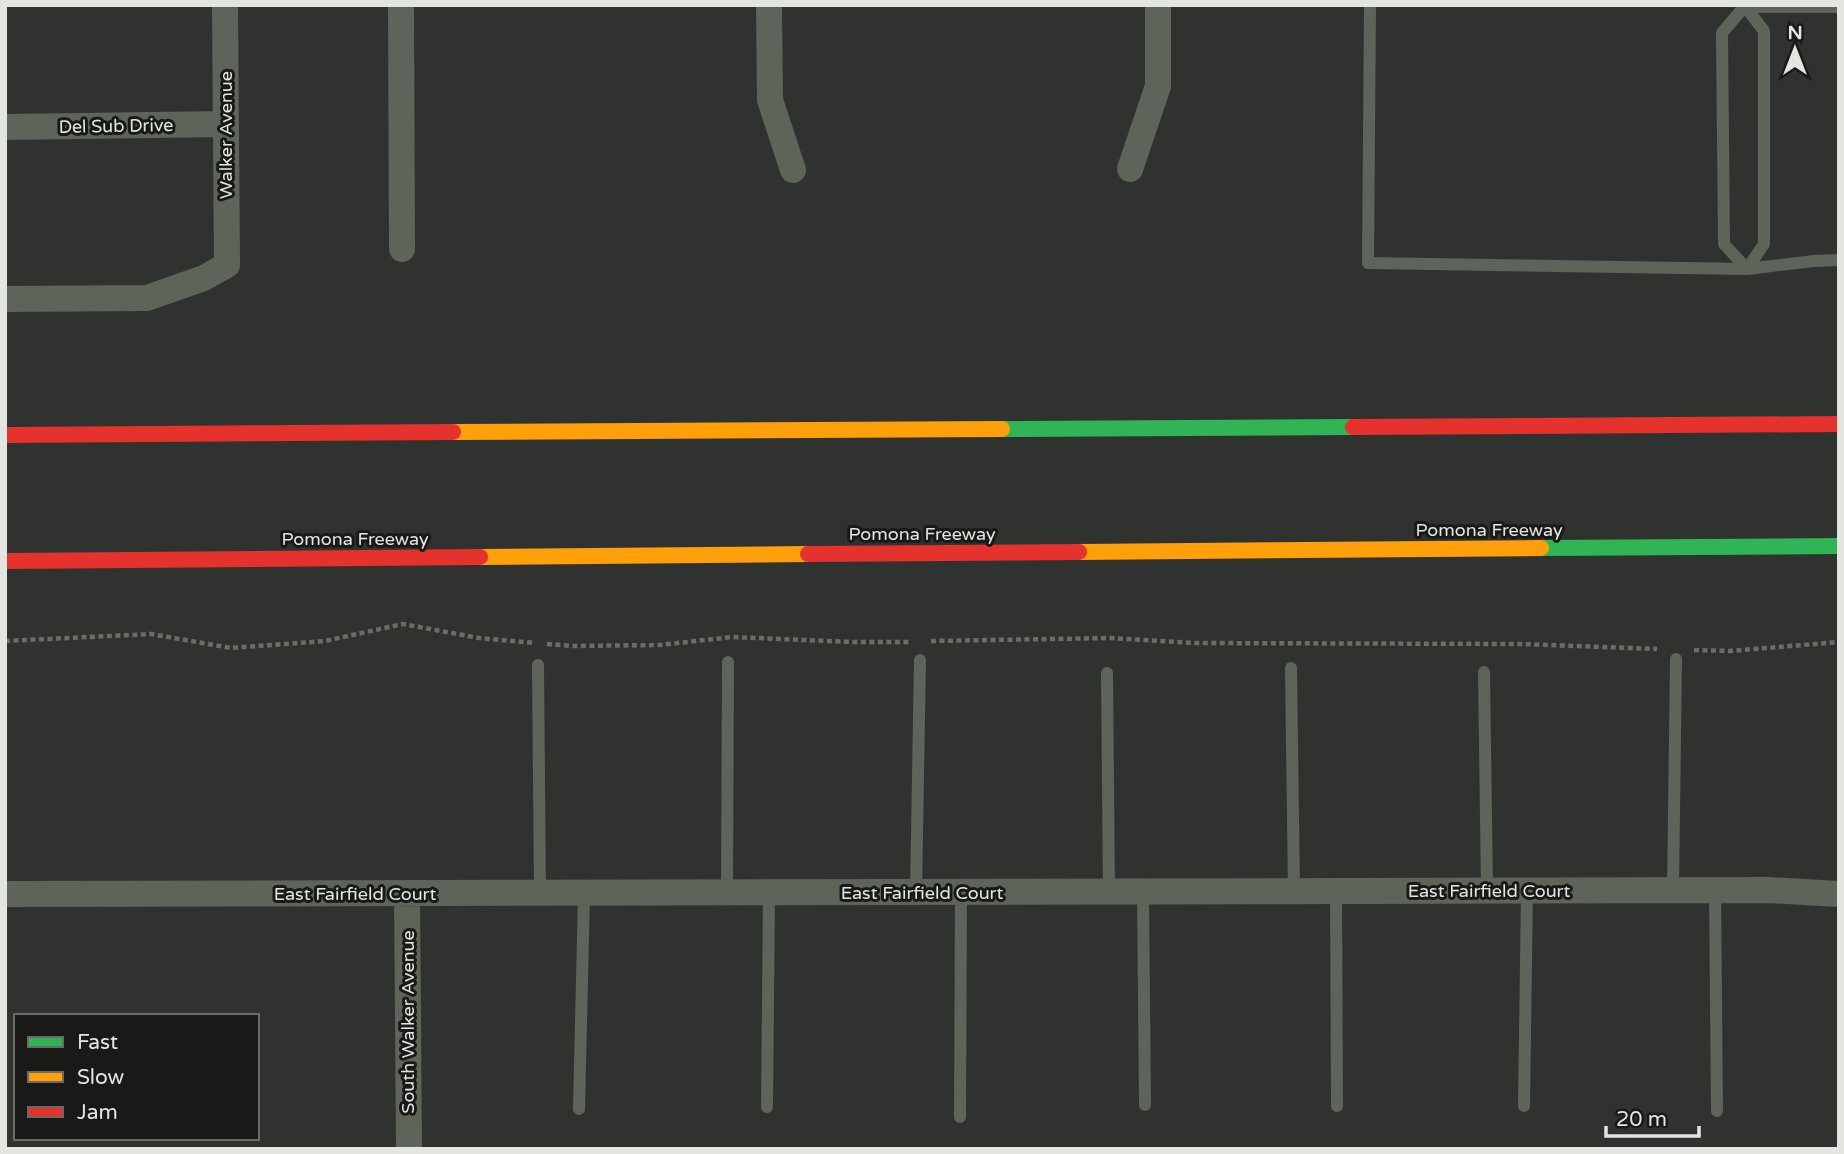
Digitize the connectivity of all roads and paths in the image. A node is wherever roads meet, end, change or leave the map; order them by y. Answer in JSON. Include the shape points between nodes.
{"nodes":[{"id":1,"x":225,"y":5,"type":"edge"},
{"id":2,"x":401,"y":5,"type":"edge"},
{"id":3,"x":769,"y":5,"type":"edge"},
{"id":4,"x":1158,"y":5,"type":"edge"},
{"id":5,"x":1370,"y":5,"type":"edge"},
{"id":6,"x":1744,"y":6,"type":"edge"},
{"id":7,"x":1839,"y":7,"type":"edge"},
{"id":8,"x":226,"y":124,"type":"junction"},
{"id":9,"x":5,"y":127,"type":"edge"},
{"id":10,"x":1130,"y":169,"type":"dead end"},
{"id":11,"x":793,"y":170,"type":"dead end"},
{"id":12,"x":402,"y":249,"type":"dead end"},
{"id":13,"x":1839,"y":260,"type":"edge"},
{"id":14,"x":1747,"y":269,"type":"junction"},
{"id":15,"x":5,"y":299,"type":"edge"},
{"id":16,"x":1756,"y":408,"type":"dead end"},
{"id":17,"x":1839,"y":424,"type":"edge"},
{"id":18,"x":1453,"y":426,"type":"junction"},
{"id":19,"x":5,"y":435,"type":"edge"},
{"id":20,"x":1839,"y":546,"type":"edge"},
{"id":21,"x":5,"y":561,"type":"edge"},
{"id":22,"x":5,"y":640,"type":"edge"},
{"id":23,"x":1839,"y":642,"type":"edge"},
{"id":24,"x":1660,"y":649,"type":"dead end"},
{"id":25,"x":1688,"y":650,"type":"dead end"},
{"id":26,"x":1676,"y":659,"type":"dead end"},
{"id":27,"x":920,"y":660,"type":"dead end"},
{"id":28,"x":728,"y":662,"type":"dead end"},
{"id":29,"x":538,"y":665,"type":"dead end"},
{"id":30,"x":1291,"y":668,"type":"dead end"},
{"id":31,"x":1484,"y":672,"type":"dead end"},
{"id":32,"x":1107,"y":673,"type":"dead end"},
{"id":33,"x":1672,"y":890,"type":"junction"},
{"id":34,"x":1715,"y":890,"type":"junction"},
{"id":35,"x":1336,"y":891,"type":"junction"},
{"id":36,"x":1487,"y":891,"type":"junction"},
{"id":37,"x":1527,"y":891,"type":"junction"},
{"id":38,"x":961,"y":892,"type":"junction"},
{"id":39,"x":1109,"y":892,"type":"junction"},
{"id":40,"x":1143,"y":892,"type":"junction"},
{"id":41,"x":1294,"y":892,"type":"junction"},
{"id":42,"x":916,"y":893,"type":"junction"},
{"id":43,"x":5,"y":894,"type":"edge"},
{"id":44,"x":540,"y":894,"type":"junction"},
{"id":45,"x":584,"y":894,"type":"junction"},
{"id":46,"x":727,"y":894,"type":"junction"},
{"id":47,"x":769,"y":894,"type":"junction"},
{"id":48,"x":1839,"y":894,"type":"edge"},
{"id":49,"x":407,"y":895,"type":"junction"},
{"id":50,"x":1145,"y":1105,"type":"dead end"},
{"id":51,"x":1337,"y":1106,"type":"dead end"},
{"id":52,"x":1524,"y":1106,"type":"dead end"},
{"id":53,"x":767,"y":1107,"type":"dead end"},
{"id":54,"x":579,"y":1109,"type":"dead end"},
{"id":55,"x":1717,"y":1111,"type":"dead end"},
{"id":56,"x":960,"y":1117,"type":"dead end"},
{"id":57,"x":409,"y":1149,"type":"edge"}],
"edges":[{"from":1,"to":8,"type":"street","name":"Walker Avenue"},
{"from":2,"to":12,"type":"street"},
{"from":3,"to":11,"type":"street","via":[[770,100]]},
{"from":4,"to":10,"type":"street","via":[[1158,86]]},
{"from":5,"to":14,"type":"lane","via":[[1368,263]]},
{"from":6,"to":7,"type":"lane"},
{"from":6,"to":14,"type":"lane","via":[[1764,31],[1764,244]]},
{"from":6,"to":14,"type":"lane","via":[[1722,33],[1724,244]]},
{"from":8,"to":9,"type":"street","name":"Del Sub Drive"},
{"from":8,"to":15,"type":"street","name":"Walker Avenue","via":[[226,265],[204,278],[147,298]]},
{"from":13,"to":14,"type":"lane"},
{"from":16,"to":18,"type":"highway"},
{"from":17,"to":18,"type":"highway"},
{"from":18,"to":19,"type":"highway"},
{"from":20,"to":21,"type":"highway","name":"Pomona Freeway"},
{"from":22,"to":24,"type":"path","via":[[151,635],[231,648],[325,641],[403,624],[479,638],[572,646],[660,645],[732,636],[852,642],[1110,638]]},
{"from":23,"to":25,"type":"path"},
{"from":26,"to":33,"type":"lane"},
{"from":27,"to":42,"type":"lane"},
{"from":28,"to":46,"type":"lane"},
{"from":29,"to":44,"type":"lane"},
{"from":30,"to":41,"type":"lane"},
{"from":31,"to":36,"type":"lane"},
{"from":32,"to":39,"type":"lane"},
{"from":33,"to":34,"type":"street","name":"East Fairfield Court"},
{"from":33,"to":37,"type":"street","name":"East Fairfield Court"},
{"from":34,"to":48,"type":"street","name":"East Fairfield Court"},
{"from":34,"to":55,"type":"lane"},
{"from":35,"to":36,"type":"street","name":"East Fairfield Court"},
{"from":35,"to":41,"type":"street","name":"East Fairfield Court"},
{"from":35,"to":51,"type":"lane"},
{"from":36,"to":37,"type":"street","name":"East Fairfield Court"},
{"from":37,"to":52,"type":"lane"},
{"from":38,"to":39,"type":"street","name":"East Fairfield Court"},
{"from":38,"to":42,"type":"street","name":"East Fairfield Court"},
{"from":38,"to":56,"type":"lane"},
{"from":39,"to":40,"type":"street","name":"East Fairfield Court"},
{"from":40,"to":41,"type":"street","name":"East Fairfield Court"},
{"from":40,"to":50,"type":"lane"},
{"from":42,"to":47,"type":"street","name":"East Fairfield Court"},
{"from":43,"to":49,"type":"street","name":"East Fairfield Court"},
{"from":44,"to":45,"type":"street","name":"East Fairfield Court"},
{"from":44,"to":49,"type":"street","name":"East Fairfield Court"},
{"from":45,"to":46,"type":"street","name":"East Fairfield Court"},
{"from":45,"to":54,"type":"lane"},
{"from":46,"to":47,"type":"street","name":"East Fairfield Court"},
{"from":47,"to":53,"type":"lane"},
{"from":49,"to":57,"type":"street","name":"South Walker Avenue"}]}
